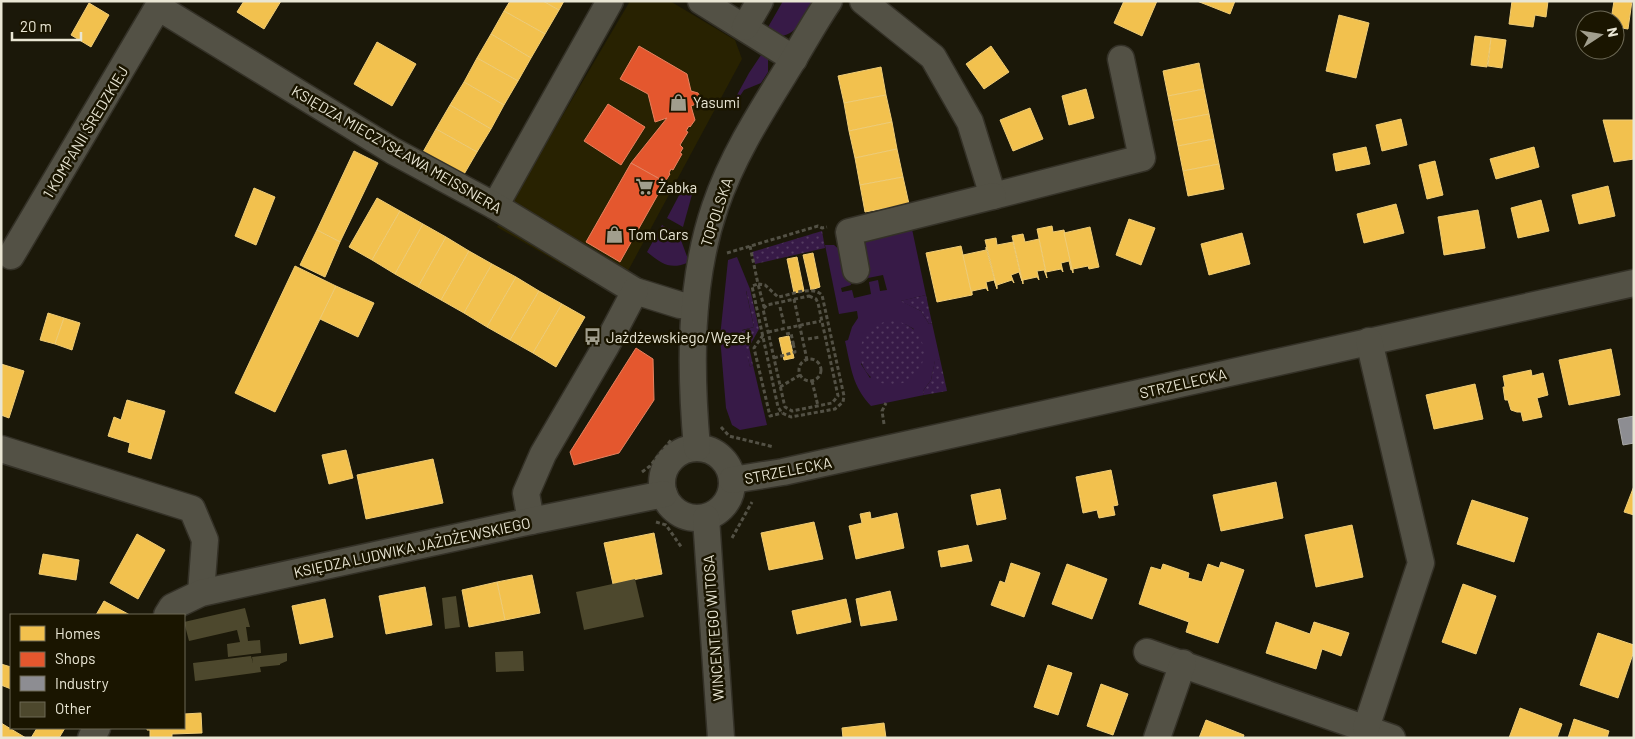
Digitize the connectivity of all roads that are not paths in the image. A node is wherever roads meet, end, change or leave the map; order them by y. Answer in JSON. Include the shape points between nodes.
{"nodes":[{"id":1,"x":610,"y":1,"type":"edge"},
{"id":2,"x":701,"y":1,"type":"edge"},
{"id":3,"x":760,"y":1,"type":"edge"},
{"id":4,"x":829,"y":1,"type":"edge"},
{"id":5,"x":863,"y":1,"type":"edge"},
{"id":6,"x":158,"y":7,"type":"joint"},
{"id":7,"x":745,"y":27,"type":"junction"},
{"id":8,"x":794,"y":59,"type":"junction"},
{"id":9,"x":1121,"y":59,"type":"dead end"},
{"id":10,"x":993,"y":196,"type":"junction"},
{"id":11,"x":495,"y":206,"type":"junction"},
{"id":12,"x":11,"y":256,"type":"dead end"},
{"id":13,"x":856,"y":270,"type":"dead end"},
{"id":14,"x":1634,"y":283,"type":"edge"},
{"id":15,"x":635,"y":292,"type":"junction"},
{"id":16,"x":695,"y":306,"type":"junction"},
{"id":17,"x":1369,"y":342,"type":"junction"},
{"id":18,"x":697,"y":448,"type":"junction"},
{"id":19,"x":1,"y":449,"type":"edge"},
{"id":20,"x":732,"y":480,"type":"junction"},
{"id":21,"x":664,"y":494,"type":"junction"},
{"id":22,"x":706,"y":518,"type":"junction"},
{"id":23,"x":531,"y":521,"type":"junction"},
{"id":24,"x":201,"y":593,"type":"junction"},
{"id":25,"x":168,"y":614,"type":"edge"},
{"id":26,"x":1147,"y":652,"type":"dead end"},
{"id":27,"x":1183,"y":664,"type":"junction"},
{"id":28,"x":1366,"y":728,"type":"junction"},
{"id":29,"x":721,"y":738,"type":"edge"},
{"id":30,"x":1157,"y":738,"type":"edge"},
{"id":31,"x":1392,"y":738,"type":"edge"}],
"edges":[{"from":1,"to":11,"type":"street"},
{"from":2,"to":7,"type":"street"},
{"from":3,"to":7,"type":"street"},
{"from":4,"to":8,"type":"street","name":"TOPOLSKA"},
{"from":5,"to":10,"type":"street","via":[[933,57],[970,122]]},
{"from":6,"to":11,"type":"street","name":"KSIĘDZA MIECZYSŁAWA MEISSNERA","via":[[393,150]]},
{"from":6,"to":12,"type":"street","name":"1 KOMPANII ŚREDZKIEJ"},
{"from":7,"to":8,"type":"street"},
{"from":8,"to":16,"type":"street","name":"TOPOLSKA","via":[[740,146],[715,207],[704,246]]},
{"from":9,"to":10,"type":"street","via":[[1142,158]]},
{"from":10,"to":13,"type":"street","via":[[849,232]]},
{"from":11,"to":15,"type":"street","name":"KSIĘDZA MIECZYSŁAWA MEISSNERA"},
{"from":14,"to":17,"type":"street","name":"STRZELECKA"},
{"from":15,"to":16,"type":"street","name":"KSIĘDZA MIECZYSŁAWA MEISSNERA"},
{"from":15,"to":23,"type":"street","via":[[543,454],[526,493]]},
{"from":16,"to":18,"type":"street","name":"TOPOLSKA","via":[[693,342]]},
{"from":17,"to":20,"type":"street","name":"STRZELECKA","via":[[783,472]]},
{"from":17,"to":28,"type":"street","via":[[1422,562]]},
{"from":18,"to":20,"type":"street","via":[[717,454],[725,461]]},
{"from":18,"to":21,"type":"street","via":[[676,454],[668,462],[662,483]]},
{"from":19,"to":24,"type":"street","via":[[192,509],[205,540]]},
{"from":20,"to":22,"type":"street","via":[[729,500]]},
{"from":21,"to":22,"type":"street","via":[[668,504],[680,514],[695,519]]},
{"from":21,"to":23,"type":"street","name":"KSIĘDZA LUDWIKA JAŻDŻEWSKIEGO"},
{"from":22,"to":29,"type":"street","name":"WINCENTEGO WITOSA"},
{"from":23,"to":24,"type":"street","name":"KSIĘDZA LUDWIKA JAŻDŻEWSKIEGO"},
{"from":24,"to":25,"type":"street","name":"KSIĘDZA LUDWIKA JAŻDŻEWSKIEGO","via":[[172,608]]},
{"from":26,"to":27,"type":"street"},
{"from":27,"to":28,"type":"street"},
{"from":27,"to":30,"type":"street"},
{"from":28,"to":31,"type":"street"}]}
